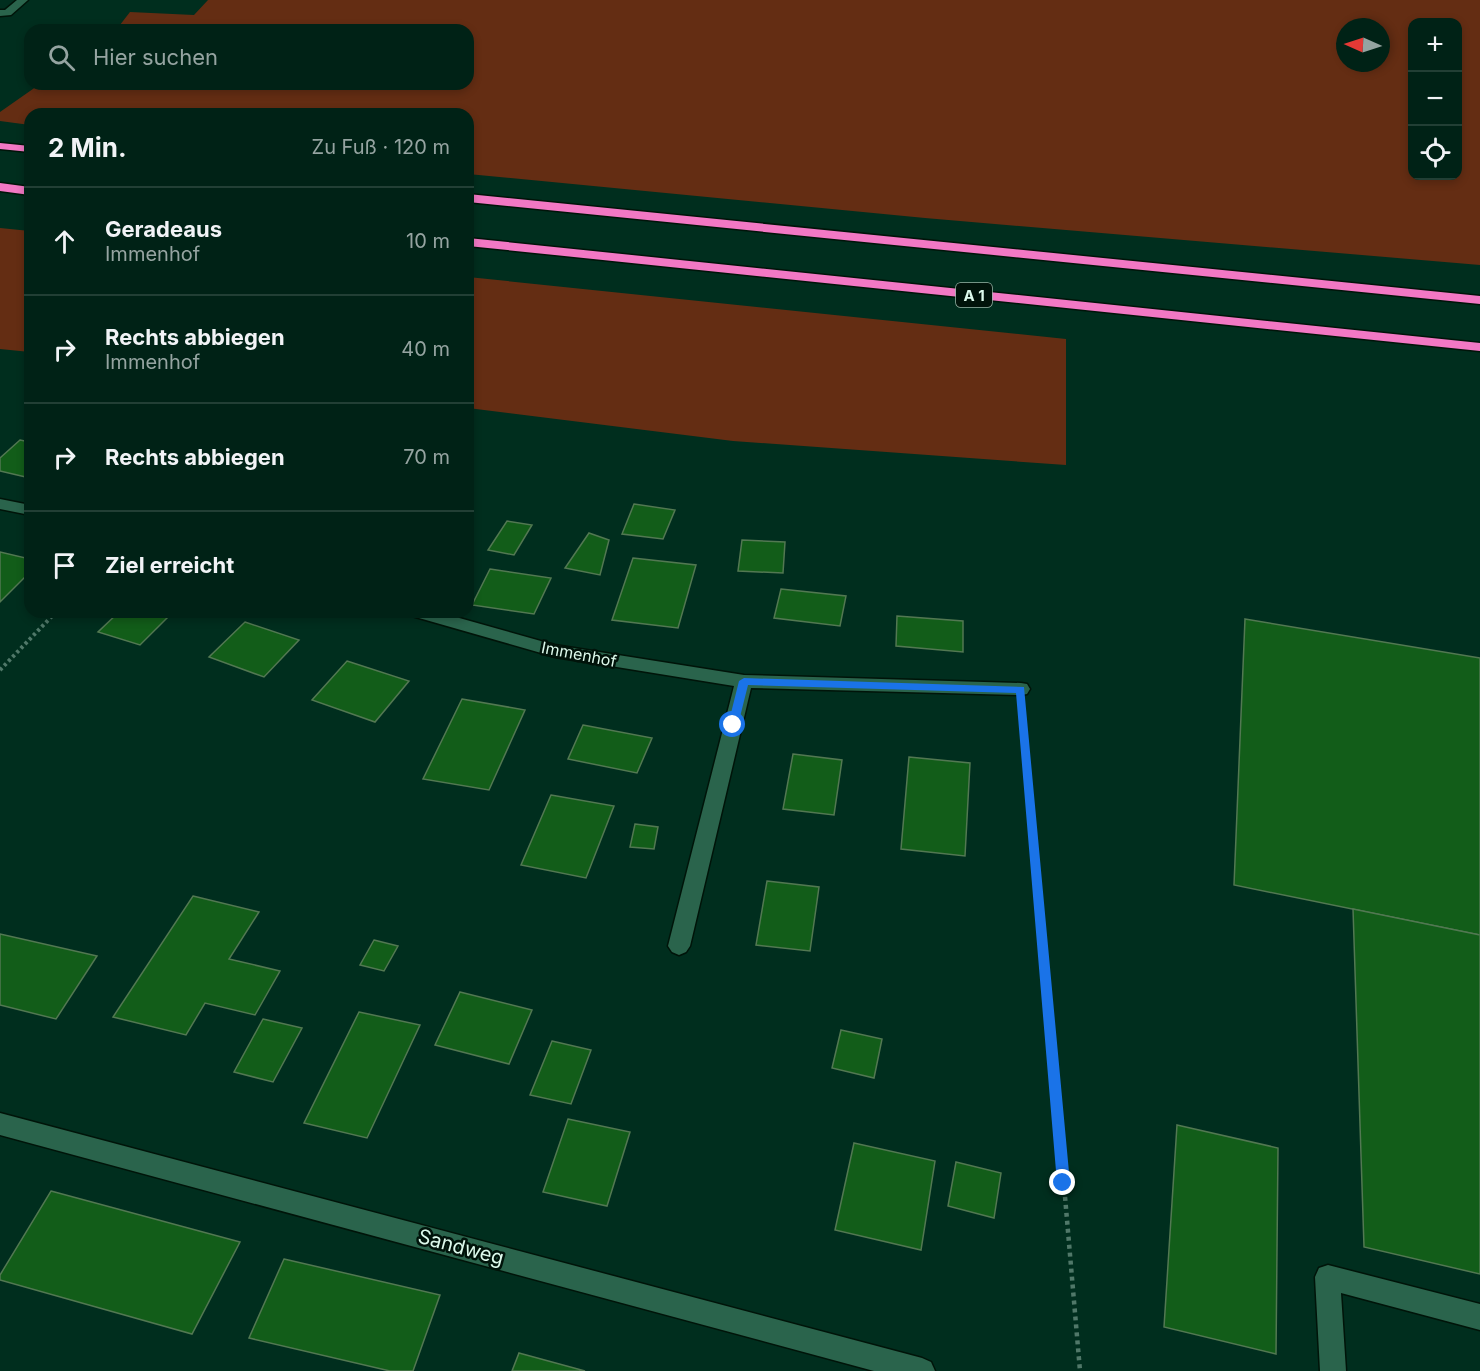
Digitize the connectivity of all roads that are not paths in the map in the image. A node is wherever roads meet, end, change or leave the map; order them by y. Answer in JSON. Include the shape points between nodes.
{"nodes":[{"id":1,"x":23,"y":0,"type":"edge"},
{"id":2,"x":3,"y":13,"type":"edge"},
{"id":3,"x":0,"y":146,"type":"edge"},
{"id":4,"x":24,"y":148,"type":"edge"},
{"id":5,"x":0,"y":187,"type":"edge"},
{"id":6,"x":24,"y":189,"type":"edge"},
{"id":7,"x":474,"y":199,"type":"edge"},
{"id":8,"x":474,"y":243,"type":"edge"},
{"id":9,"x":1480,"y":300,"type":"edge"},
{"id":10,"x":1480,"y":346,"type":"edge"},
{"id":11,"x":0,"y":504,"type":"edge"},
{"id":12,"x":24,"y":509,"type":"edge"},
{"id":13,"x":439,"y":618,"type":"edge"},
{"id":14,"x":744,"y":681,"type":"junction"},
{"id":15,"x":1021,"y":689,"type":"road end"},
{"id":16,"x":679,"y":946,"type":"dead end"},
{"id":17,"x":0,"y":1124,"type":"edge"},
{"id":18,"x":1480,"y":1317,"type":"edge"},
{"id":19,"x":922,"y":1371,"type":"edge"},
{"id":20,"x":1333,"y":1371,"type":"edge"}],
"edges":[{"from":1,"to":2,"type":"street"},
{"from":3,"to":4,"type":"highway"},
{"from":5,"to":6,"type":"highway"},
{"from":7,"to":9,"type":"highway"},
{"from":8,"to":10,"type":"highway","number":"A 1"},
{"from":11,"to":12,"type":"street"},
{"from":13,"to":14,"type":"street","name":"Immenhof","via":[[555,651]]},
{"from":14,"to":15,"type":"street","name":"Immenhof"},
{"from":14,"to":16,"type":"street"},
{"from":17,"to":19,"type":"street","name":"Sandweg"},
{"from":18,"to":20,"type":"street","via":[[1328,1277]]}]}
